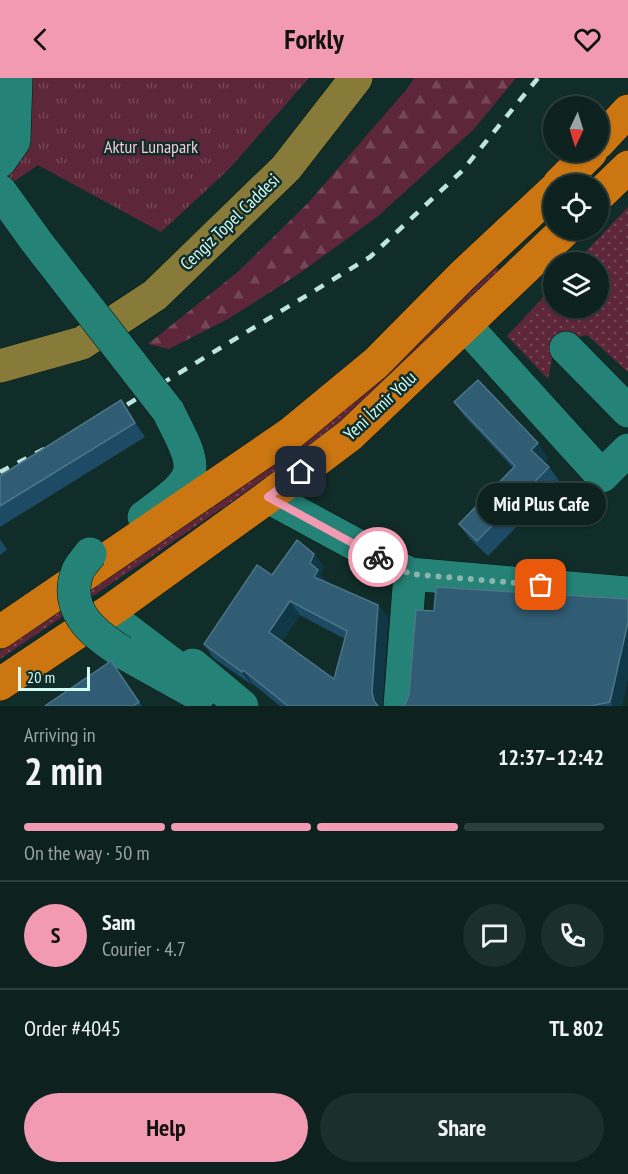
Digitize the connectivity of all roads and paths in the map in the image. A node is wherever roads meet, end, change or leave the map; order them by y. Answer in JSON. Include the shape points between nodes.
{"nodes":[{"id":1,"x":16,"y":78,"type":"edge"},
{"id":2,"x":356,"y":78,"type":"edge"},
{"id":3,"x":628,"y":111,"type":"edge"},
{"id":4,"x":609,"y":131,"type":"edge"},
{"id":5,"x":0,"y":160,"type":"edge"},
{"id":6,"x":581,"y":162,"type":"edge"},
{"id":7,"x":628,"y":166,"type":"edge"},
{"id":8,"x":569,"y":174,"type":"edge"},
{"id":9,"x":609,"y":185,"type":"edge"},
{"id":10,"x":0,"y":191,"type":"edge"},
{"id":11,"x":543,"y":200,"type":"edge"},
{"id":12,"x":555,"y":240,"type":"edge"},
{"id":13,"x":466,"y":326,"type":"junction"},
{"id":14,"x":82,"y":343,"type":"junction"},
{"id":15,"x":566,"y":348,"type":"dead end"},
{"id":16,"x":0,"y":350,"type":"edge"},
{"id":17,"x":0,"y":366,"type":"edge"},
{"id":18,"x":628,"y":411,"type":"edge"},
{"id":19,"x":628,"y":450,"type":"edge"},
{"id":20,"x":268,"y":497,"type":"junction"},
{"id":21,"x":410,"y":574,"type":"junction"},
{"id":22,"x":628,"y":593,"type":"edge"},
{"id":23,"x":0,"y":632,"type":"edge"},
{"id":24,"x":122,"y":639,"type":"dead end"},
{"id":25,"x":183,"y":656,"type":"dead end"},
{"id":26,"x":0,"y":684,"type":"edge"},
{"id":27,"x":242,"y":706,"type":"edge"},
{"id":28,"x":400,"y":706,"type":"edge"}],
"edges":[{"from":1,"to":5,"type":"street","via":[[14,141]]},
{"from":2,"to":14,"type":"main road","name":"Cengiz Topel Caddesi","via":[[286,168],[155,295]]},
{"from":3,"to":4,"type":"highway"},
{"from":6,"to":8,"type":"highway"},
{"from":7,"to":9,"type":"highway"},
{"from":10,"to":24,"type":"street","bridge":true,"via":[[168,411],[187,448],[191,464],[186,482],[90,554],[77,572],[74,592],[80,616],[99,637]]},
{"from":11,"to":23,"type":"highway","name":"Yeni İzmir Yolu","via":[[376,363],[290,434]]},
{"from":12,"to":13,"type":"highway","name":"Yeni İzmir Yolu"},
{"from":13,"to":19,"type":"street","via":[[602,476]]},
{"from":13,"to":20,"type":"highway","name":"Yeni İzmir Yolu","via":[[350,435]]},
{"from":14,"to":16,"type":"main road","name":"Cengiz Topel Caddesi"},
{"from":14,"to":17,"type":"main road","name":"Cengiz Topel Caddesi"},
{"from":15,"to":18,"type":"street"},
{"from":20,"to":21,"type":"street"},
{"from":20,"to":26,"type":"highway","name":"Yeni İzmir Yolu"},
{"from":21,"to":22,"type":"street"},
{"from":21,"to":28,"type":"street"},
{"from":25,"to":27,"type":"street"}]}
